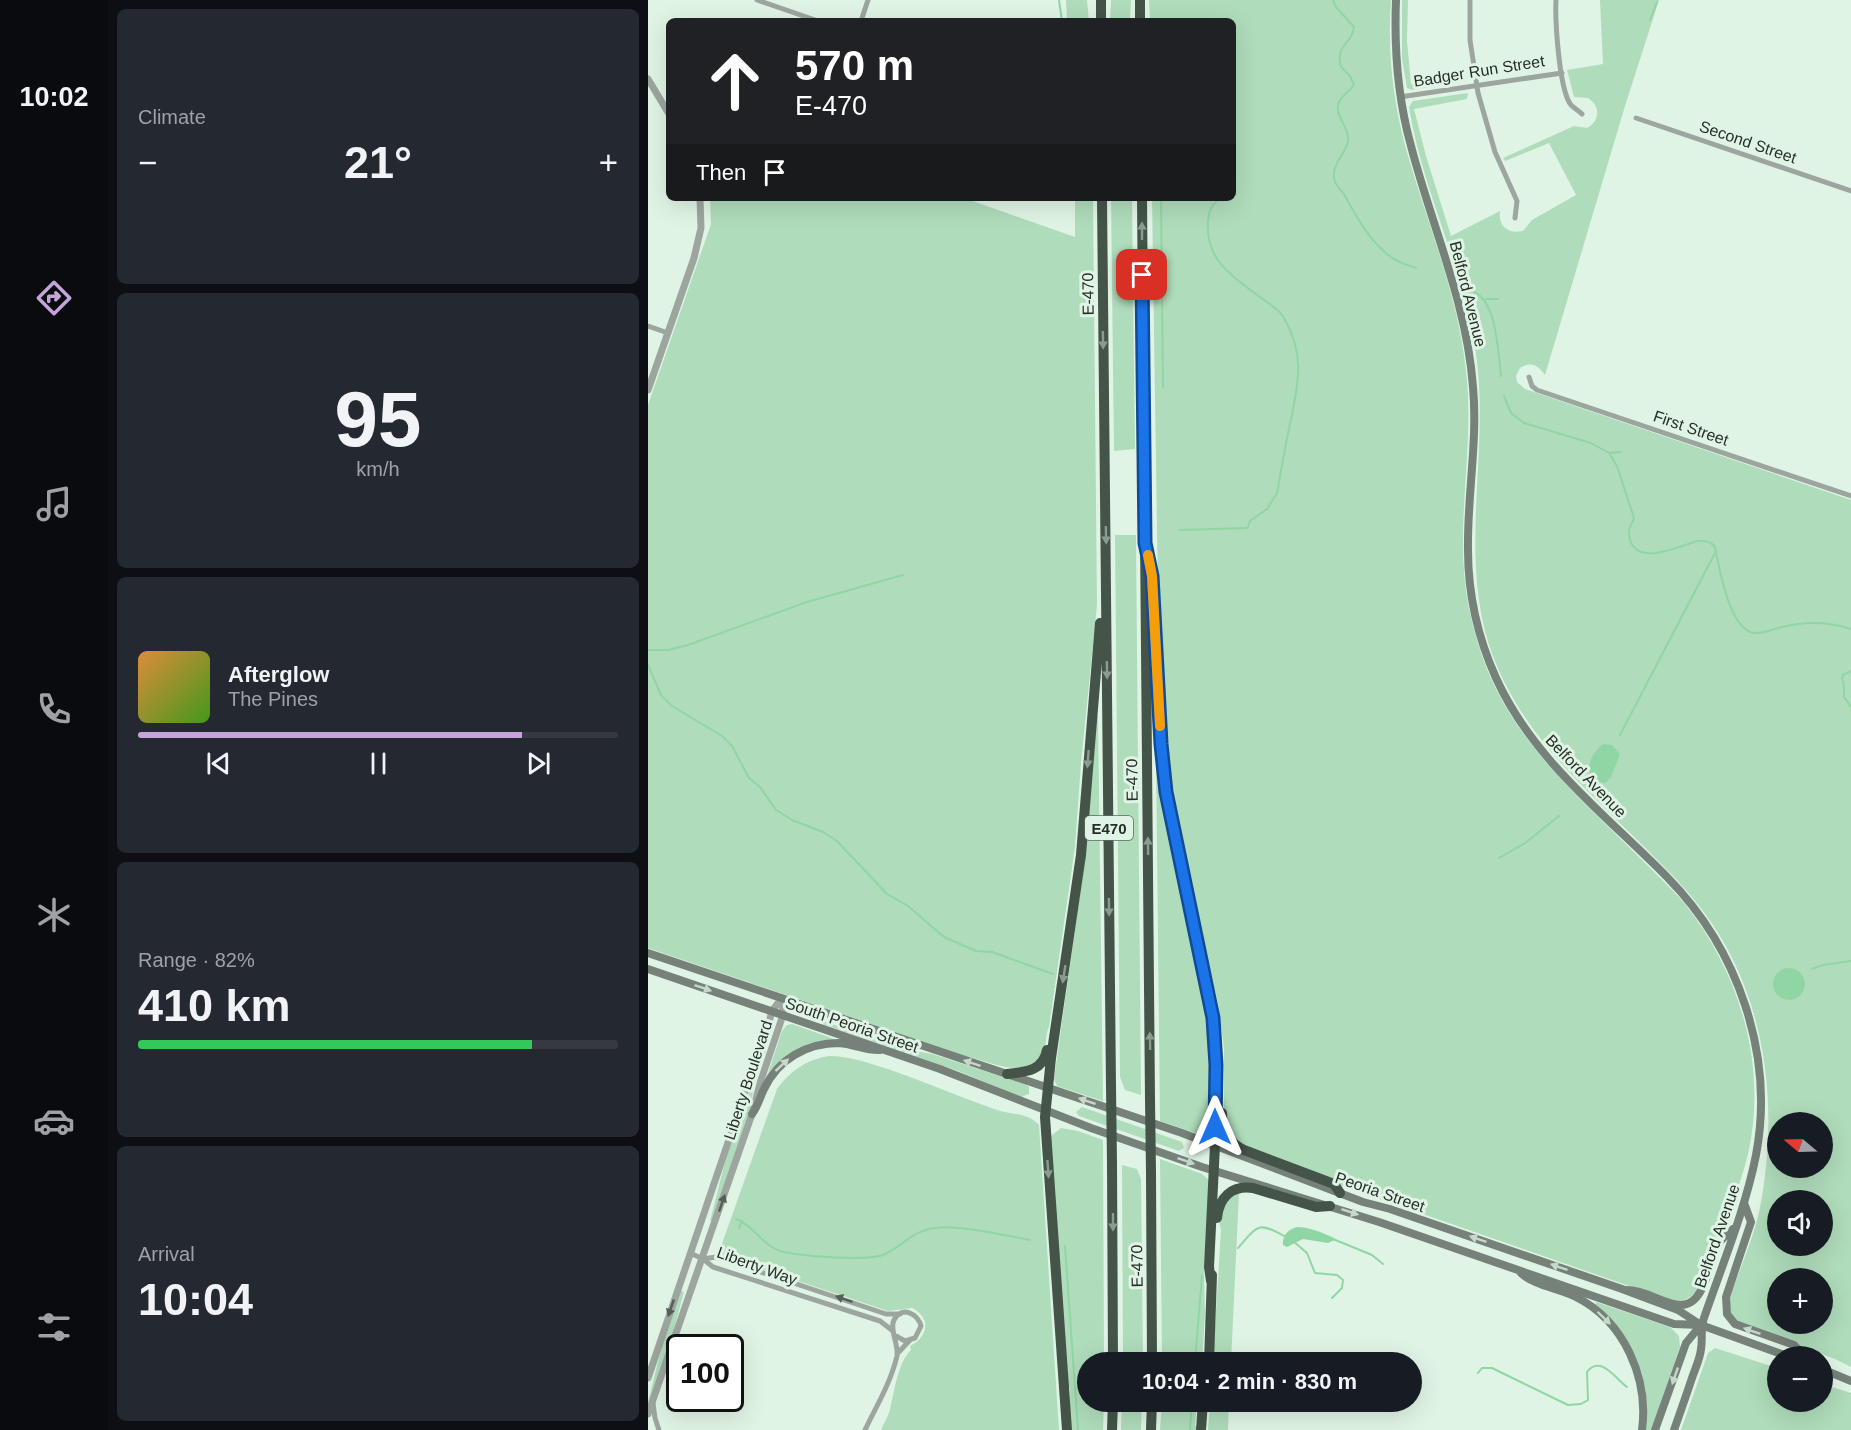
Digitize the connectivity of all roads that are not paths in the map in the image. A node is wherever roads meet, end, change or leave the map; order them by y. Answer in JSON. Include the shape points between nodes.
{"nodes":[{"id":1,"x":757,"y":0,"type":"edge"},
{"id":2,"x":868,"y":0,"type":"edge"},
{"id":3,"x":1101,"y":0,"type":"edge"},
{"id":4,"x":1140,"y":0,"type":"edge"},
{"id":5,"x":1396,"y":0,"type":"edge"},
{"id":6,"x":1470,"y":0,"type":"edge"},
{"id":7,"x":1556,"y":0,"type":"edge"},
{"id":8,"x":809,"y":18,"type":"edge"},
{"id":9,"x":862,"y":18,"type":"edge"},
{"id":10,"x":1101,"y":18,"type":"edge"},
{"id":11,"x":1140,"y":18,"type":"edge"},
{"id":12,"x":1562,"y":73,"type":"junction"},
{"id":13,"x":648,"y":79,"type":"edge"},
{"id":14,"x":1476,"y":86,"type":"junction"},
{"id":15,"x":1401,"y":97,"type":"junction"},
{"id":16,"x":666,"y":109,"type":"edge"},
{"id":17,"x":1582,"y":114,"type":"dead end"},
{"id":18,"x":1636,"y":118,"type":"dead end"},
{"id":19,"x":1851,"y":191,"type":"edge"},
{"id":20,"x":700,"y":201,"type":"edge"},
{"id":21,"x":1102,"y":201,"type":"edge"},
{"id":22,"x":1142,"y":201,"type":"edge"},
{"id":23,"x":1515,"y":218,"type":"dead end"},
{"id":24,"x":648,"y":326,"type":"edge"},
{"id":25,"x":668,"y":333,"type":"junction"},
{"id":26,"x":1529,"y":377,"type":"dead end"},
{"id":27,"x":648,"y":390,"type":"edge"},
{"id":28,"x":1851,"y":496,"type":"edge"},
{"id":29,"x":1145,"y":543,"type":"junction"},
{"id":30,"x":1106,"y":569,"type":"junction"},
{"id":31,"x":648,"y":953,"type":"edge"},
{"id":32,"x":648,"y":969,"type":"edge"},
{"id":33,"x":782,"y":998,"type":"junction"},
{"id":34,"x":772,"y":1011,"type":"junction"},
{"id":35,"x":783,"y":1015,"type":"junction"},
{"id":36,"x":1057,"y":1022,"type":"junction"},
{"id":37,"x":884,"y":1050,"type":"junction"},
{"id":38,"x":1216,"y":1065,"type":"junction"},
{"id":39,"x":1007,"y":1074,"type":"junction"},
{"id":40,"x":1048,"y":1087,"type":"junction"},
{"id":41,"x":1045,"y":1110,"type":"junction"},
{"id":42,"x":752,"y":1114,"type":"junction"},
{"id":43,"x":1215,"y":1145,"type":"junction"},
{"id":44,"x":1214,"y":1171,"type":"junction"},
{"id":45,"x":1340,"y":1193,"type":"junction"},
{"id":46,"x":1744,"y":1203,"type":"junction"},
{"id":47,"x":1330,"y":1206,"type":"junction"},
{"id":48,"x":1735,"y":1227,"type":"junction"},
{"id":49,"x":690,"y":1253,"type":"junction"},
{"id":50,"x":703,"y":1259,"type":"junction"},
{"id":51,"x":1517,"y":1270,"type":"junction"},
{"id":52,"x":1211,"y":1281,"type":"junction"},
{"id":53,"x":1622,"y":1289,"type":"junction"},
{"id":54,"x":900,"y":1314,"type":"junction"},
{"id":55,"x":1701,"y":1325,"type":"junction"},
{"id":56,"x":895,"y":1334,"type":"junction"},
{"id":57,"x":910,"y":1340,"type":"junction"},
{"id":58,"x":1795,"y":1346,"type":"edge"},
{"id":59,"x":1767,"y":1349,"type":"edge"},
{"id":60,"x":1113,"y":1352,"type":"edge"},
{"id":61,"x":1152,"y":1352,"type":"edge"},
{"id":62,"x":1207,"y":1352,"type":"edge"},
{"id":63,"x":897,"y":1354,"type":"junction"},
{"id":64,"x":1833,"y":1373,"type":"edge"},
{"id":65,"x":648,"y":1378,"type":"edge"},
{"id":66,"x":1849,"y":1380,"type":"edge"},
{"id":67,"x":653,"y":1402,"type":"junction"},
{"id":68,"x":1113,"y":1412,"type":"edge"},
{"id":69,"x":1151,"y":1412,"type":"edge"},
{"id":70,"x":1203,"y":1412,"type":"edge"},
{"id":71,"x":1205,"y":1412,"type":"edge"},
{"id":72,"x":648,"y":1414,"type":"edge"},
{"id":73,"x":659,"y":1430,"type":"edge"},
{"id":74,"x":865,"y":1430,"type":"edge"},
{"id":75,"x":1065,"y":1430,"type":"edge"},
{"id":76,"x":1112,"y":1430,"type":"edge"},
{"id":77,"x":1150,"y":1430,"type":"edge"},
{"id":78,"x":1201,"y":1430,"type":"edge"},
{"id":79,"x":1205,"y":1430,"type":"edge"},
{"id":80,"x":1642,"y":1430,"type":"edge"},
{"id":81,"x":1655,"y":1430,"type":"edge"},
{"id":82,"x":1674,"y":1430,"type":"edge"}],
"edges":[{"from":1,"to":8,"type":"street"},
{"from":2,"to":9,"type":"street"},
{"from":3,"to":10,"type":"highway"},
{"from":4,"to":11,"type":"highway"},
{"from":5,"to":15,"type":"main road","name":"Belford Avenue"},
{"from":6,"to":14,"type":"street"},
{"from":7,"to":12,"type":"street"},
{"from":12,"to":14,"type":"street","name":"Badger Run Street"},
{"from":12,"to":17,"type":"street","via":[[1569,102]]},
{"from":13,"to":16,"type":"street"},
{"from":14,"to":15,"type":"street","name":"Badger Run Street"},
{"from":14,"to":23,"type":"street","via":[[1490,137],[1517,201]]},
{"from":15,"to":46,"type":"main road","name":"Belford Avenue","via":[[1414,159],[1461,306],[1470,353],[1475,422],[1468,560],[1472,600],[1482,639],[1501,688],[1532,739],[1682,893],[1710,931],[1734,975],[1754,1034],[1761,1094],[1758,1145]]},
{"from":18,"to":19,"type":"street","name":"Second Street"},
{"from":20,"to":25,"type":"street","via":[[698,242]]},
{"from":21,"to":30,"type":"highway","name":"E-470","number":"E470","one_way":true},
{"from":29,"to":22,"type":"highway","name":"E-470","number":"E470","one_way":true},
{"from":24,"to":25,"type":"street"},
{"from":25,"to":27,"type":"street"},
{"from":26,"to":28,"type":"street","name":"First Street","via":[[1537,390]]},
{"from":29,"to":38,"type":"highway","via":[[1152,576],[1166,792],[1211,1003]]},
{"from":61,"to":29,"type":"highway","name":"E-470","number":"E470","one_way":true,"bridge":true},
{"from":30,"to":36,"type":"highway","one_way":true,"via":[[1081,855]]},
{"from":30,"to":60,"type":"highway","name":"E-470","number":"E470","one_way":true,"bridge":true},
{"from":31,"to":33,"type":"main road","name":"South Peoria Street"},
{"from":32,"to":34,"type":"main road","name":"South Peoria Street","one_way":true},
{"from":33,"to":34,"type":"street","name":"Liberty Boulevard"},
{"from":33,"to":35,"type":"street","name":"Liberty Boulevard"},
{"from":39,"to":33,"type":"main road","name":"South Peoria Street","one_way":true},
{"from":34,"to":35,"type":"main road","name":"South Peoria Street"},
{"from":34,"to":49,"type":"street","name":"Liberty Boulevard"},
{"from":35,"to":37,"type":"main road","name":"South Peoria Street"},
{"from":35,"to":42,"type":"street","name":"Liberty Boulevard"},
{"from":36,"to":39,"type":"highway","via":[[1043,1063],[1029,1071]]},
{"from":36,"to":40,"type":"highway"},
{"from":37,"to":41,"type":"main road","name":"South Peoria Street"},
{"from":42,"to":37,"type":"main road","one_way":true,"via":[[772,1075],[798,1053],[833,1044]]},
{"from":38,"to":43,"type":"highway"},
{"from":38,"to":45,"type":"highway","via":[[1222,1089],[1222,1125],[1232,1142],[1334,1184]]},
{"from":39,"to":40,"type":"main road","name":"South Peoria Street"},
{"from":40,"to":41,"type":"highway"},
{"from":43,"to":40,"type":"main road","name":"Peoria Street","one_way":true},
{"from":41,"to":44,"type":"main road","name":"Peoria Street","one_way":true},
{"from":41,"to":75,"type":"highway","one_way":true,"via":[[1056,1338]]},
{"from":50,"to":42,"type":"street","name":"Liberty Boulevard","one_way":true},
{"from":43,"to":44,"type":"highway"},
{"from":43,"to":45,"type":"main road","name":"Peoria Street"},
{"from":44,"to":47,"type":"main road","name":"Peoria Street"},
{"from":44,"to":52,"type":"highway"},
{"from":53,"to":45,"type":"main road","name":"Peoria Street","one_way":true},
{"from":46,"to":48,"type":"main road","name":"Belford Avenue"},
{"from":58,"to":46,"type":"main road","one_way":true,"via":[[1735,1324],[1726,1314],[1724,1303],[1751,1222]]},
{"from":47,"to":51,"type":"main road","name":"Peoria Street","one_way":true},
{"from":47,"to":52,"type":"highway","via":[[1316,1207],[1252,1188],[1232,1190],[1218,1210]]},
{"from":48,"to":53,"type":"main road","via":[[1718,1243],[1702,1289],[1691,1302],[1678,1305]]},
{"from":48,"to":55,"type":"main road","name":"Belford Avenue"},
{"from":49,"to":50,"type":"street"},
{"from":49,"to":65,"type":"street","name":"Liberty Boulevard","one_way":true},
{"from":54,"to":50,"type":"street","name":"Liberty Way","one_way":true,"via":[[883,1313],[716,1257]]},
{"from":50,"to":56,"type":"street","name":"Liberty Way","via":[[713,1268],[880,1321]]},
{"from":50,"to":67,"type":"street","name":"Liberty Boulevard"},
{"from":51,"to":55,"type":"main road","name":"Peoria Street","via":[[1674,1324]]},
{"from":51,"to":80,"type":"main road","one_way":true,"via":[[1587,1303],[1617,1332],[1631,1353],[1640,1379]]},
{"from":52,"to":62,"type":"highway"},
{"from":53,"to":55,"type":"main road","name":"Peoria Street","via":[[1678,1310]]},
{"from":54,"to":56,"type":"street","via":[[893,1323]]},
{"from":54,"to":57,"type":"street","via":[[908,1312],[920,1321],[919,1334]]},
{"from":55,"to":59,"type":"main road","name":"Peoria Street"},
{"from":55,"to":81,"type":"main road","name":"Belford Avenue","one_way":true,"via":[[1686,1343]]},
{"from":55,"to":82,"type":"main road","name":"Belford Avenue","via":[[1701,1350]]},
{"from":56,"to":57,"type":"street"},
{"from":56,"to":63,"type":"street"},
{"from":57,"to":63,"type":"street"},
{"from":63,"to":74,"type":"street"},
{"from":64,"to":66,"type":"main road"},
{"from":67,"to":72,"type":"street","name":"Liberty Boulevard"},
{"from":67,"to":73,"type":"street"},
{"from":68,"to":76,"type":"highway"},
{"from":69,"to":77,"type":"highway"},
{"from":70,"to":78,"type":"highway"},
{"from":71,"to":79,"type":"highway"}]}
